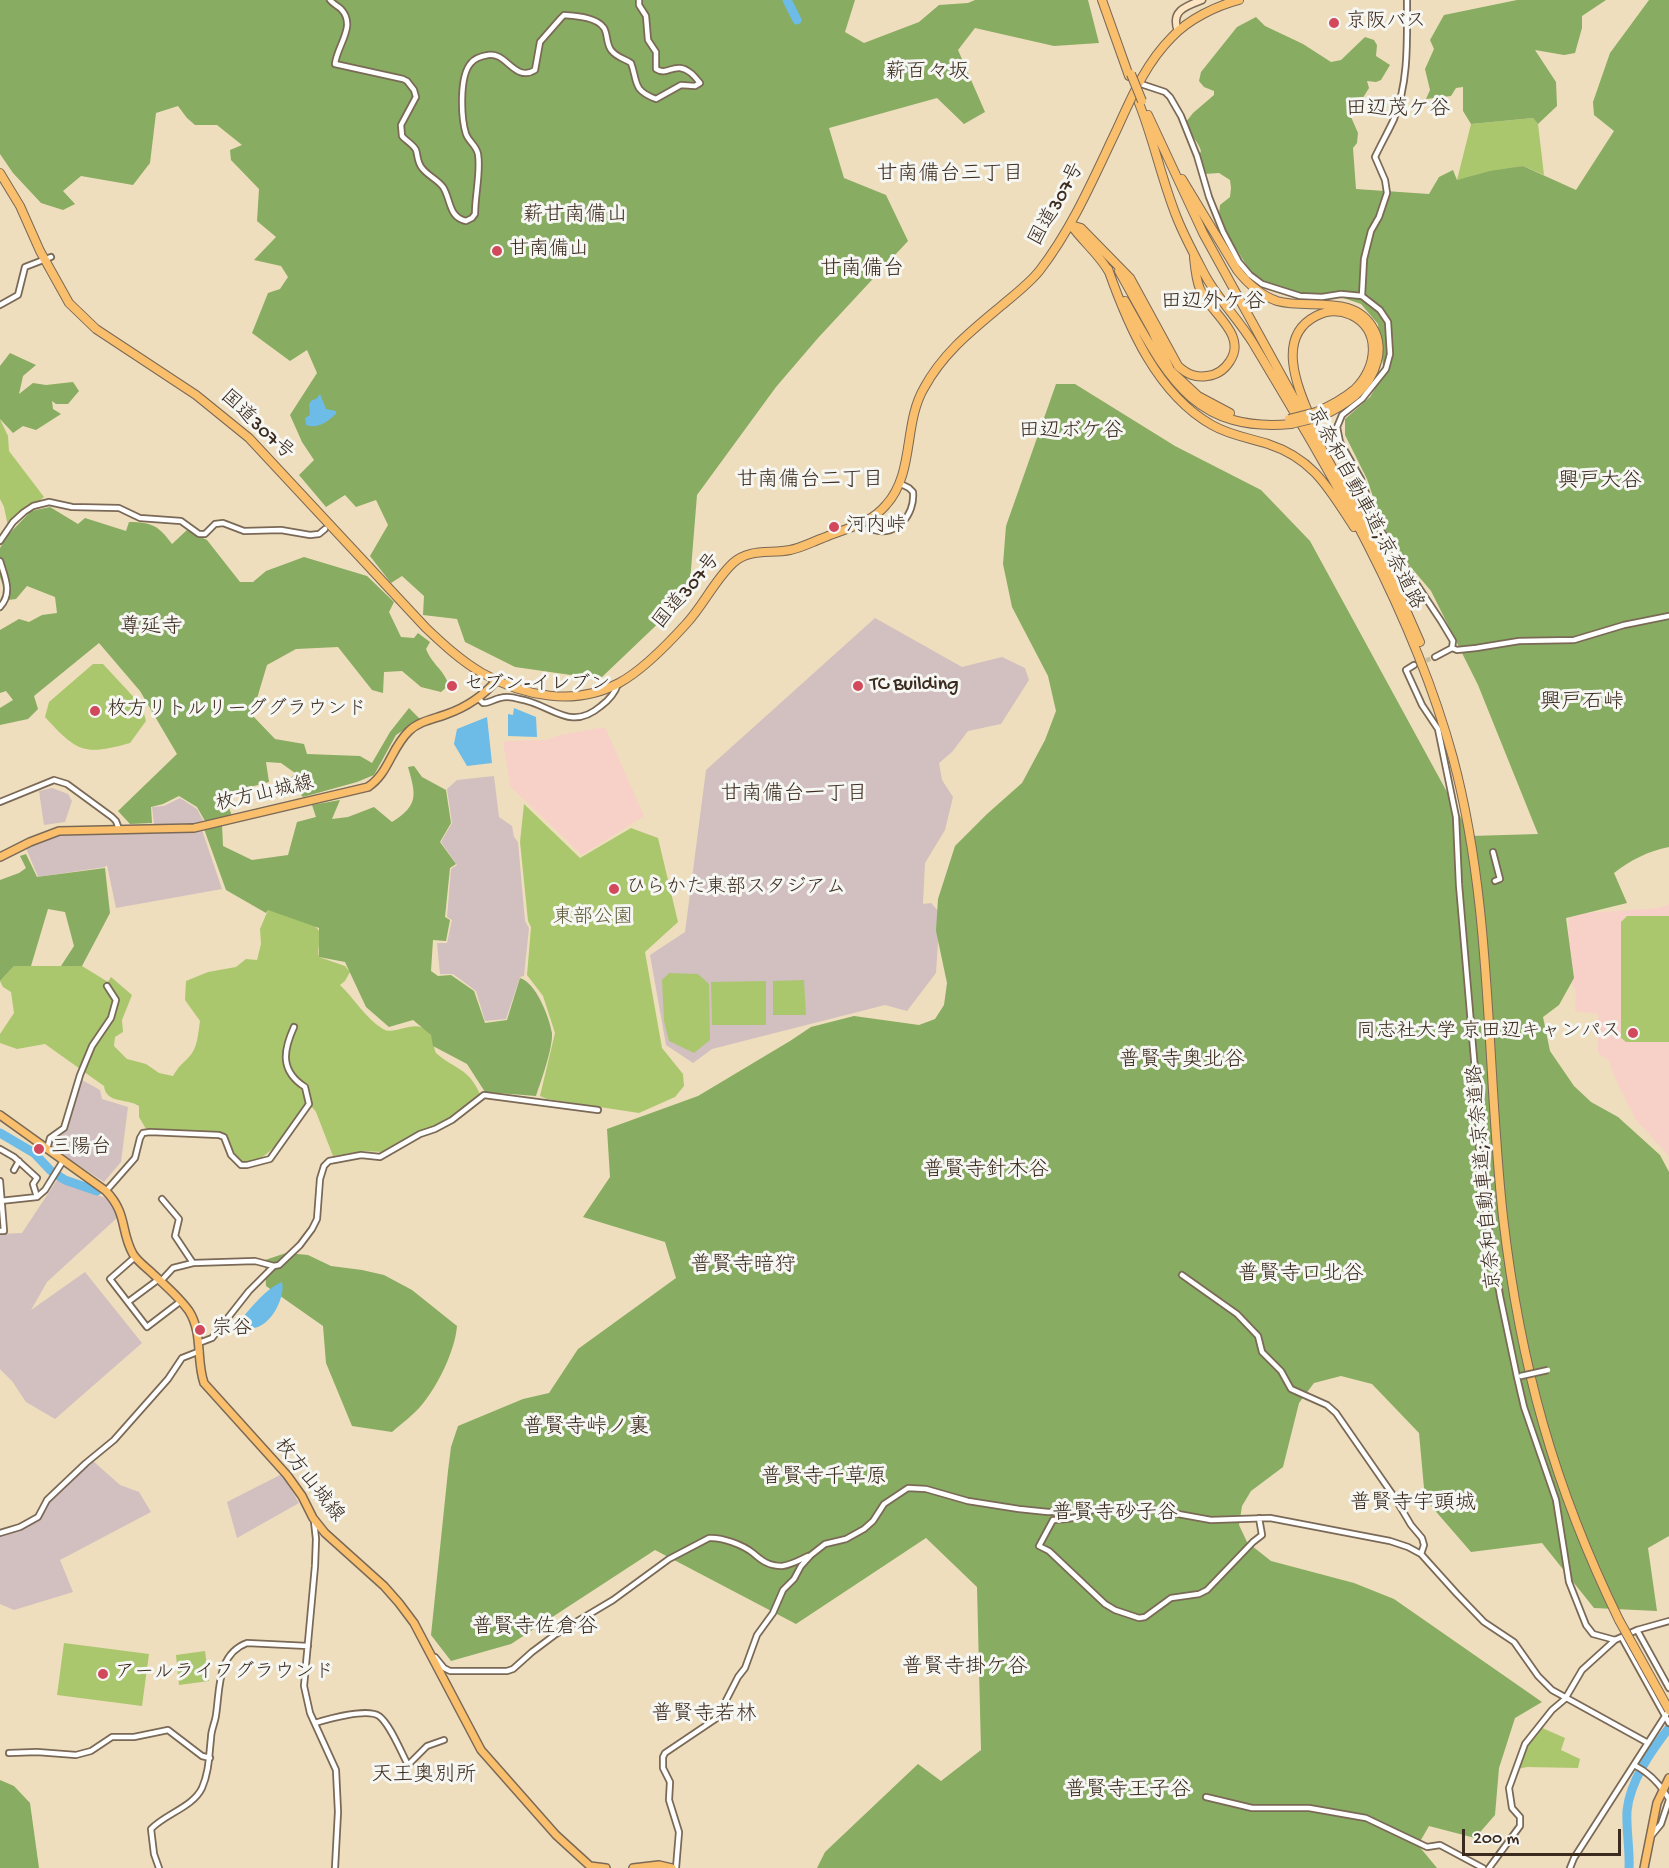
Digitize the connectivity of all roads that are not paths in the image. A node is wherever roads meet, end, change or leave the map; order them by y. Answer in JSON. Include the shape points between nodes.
{"nodes":[{"id":1,"x":330,"y":0,"type":"edge"},
{"id":2,"x":639,"y":0,"type":"edge"},
{"id":3,"x":1104,"y":0,"type":"edge"},
{"id":4,"x":1202,"y":0,"type":"edge"},
{"id":5,"x":1239,"y":0,"type":"edge"},
{"id":6,"x":1407,"y":0,"type":"edge"},
{"id":7,"x":1178,"y":31,"type":"junction"},
{"id":8,"x":1138,"y":83,"type":"junction"},
{"id":9,"x":1140,"y":102,"type":"junction"},
{"id":10,"x":1149,"y":116,"type":"junction"},
{"id":11,"x":0,"y":173,"type":"edge"},
{"id":12,"x":1071,"y":225,"type":"junction"},
{"id":13,"x":1192,"y":249,"type":"junction"},
{"id":14,"x":48,"y":258,"type":"junction"},
{"id":15,"x":1111,"y":260,"type":"junction"},
{"id":16,"x":1108,"y":269,"type":"junction"},
{"id":17,"x":1362,"y":296,"type":"junction"},
{"id":18,"x":0,"y":305,"type":"edge"},
{"id":19,"x":1318,"y":415,"type":"junction"},
{"id":20,"x":1290,"y":422,"type":"junction"},
{"id":21,"x":899,"y":483,"type":"junction"},
{"id":22,"x":868,"y":521,"type":"junction"},
{"id":23,"x":325,"y":529,"type":"dead end"},
{"id":24,"x":0,"y":541,"type":"edge"},
{"id":25,"x":0,"y":561,"type":"edge"},
{"id":26,"x":1384,"y":561,"type":"junction"},
{"id":27,"x":1382,"y":571,"type":"junction"},
{"id":28,"x":0,"y":607,"type":"edge"},
{"id":29,"x":1669,"y":616,"type":"edge"},
{"id":30,"x":1452,"y":648,"type":"junction"},
{"id":31,"x":1435,"y":657,"type":"tunnel mouth"},
{"id":32,"x":1414,"y":665,"type":"dead end"},
{"id":33,"x":497,"y":680,"type":"junction"},
{"id":34,"x":618,"y":684,"type":"junction"},
{"id":35,"x":478,"y":698,"type":"junction"},
{"id":36,"x":0,"y":802,"type":"edge"},
{"id":37,"x":119,"y":830,"type":"junction"},
{"id":38,"x":1493,"y":852,"type":"dead end"},
{"id":39,"x":0,"y":858,"type":"edge"},
{"id":40,"x":1495,"y":881,"type":"dead end"},
{"id":41,"x":107,"y":986,"type":"dead end"},
{"id":42,"x":294,"y":1027,"type":"dead end"},
{"id":43,"x":598,"y":1110,"type":"dead end"},
{"id":44,"x":0,"y":1115,"type":"edge"},
{"id":45,"x":47,"y":1149,"type":"junction"},
{"id":46,"x":1,"y":1151,"type":"edge"},
{"id":47,"x":19,"y":1161,"type":"junction"},
{"id":48,"x":63,"y":1161,"type":"junction"},
{"id":49,"x":14,"y":1170,"type":"dead end"},
{"id":50,"x":0,"y":1181,"type":"edge"},
{"id":51,"x":106,"y":1191,"type":"junction"},
{"id":52,"x":37,"y":1197,"type":"junction"},
{"id":53,"x":162,"y":1199,"type":"dead end"},
{"id":54,"x":1,"y":1201,"type":"edge"},
{"id":55,"x":0,"y":1231,"type":"edge"},
{"id":56,"x":135,"y":1257,"type":"junction"},
{"id":57,"x":193,"y":1263,"type":"junction"},
{"id":58,"x":274,"y":1266,"type":"junction"},
{"id":59,"x":1182,"y":1275,"type":"dead end"},
{"id":60,"x":160,"y":1280,"type":"junction"},
{"id":61,"x":181,"y":1301,"type":"junction"},
{"id":62,"x":128,"y":1302,"type":"junction"},
{"id":63,"x":199,"y":1347,"type":"junction"},
{"id":64,"x":1548,"y":1370,"type":"dead end"},
{"id":65,"x":1519,"y":1376,"type":"junction"},
{"id":66,"x":1090,"y":1510,"type":"junction"},
{"id":67,"x":314,"y":1518,"type":"junction"},
{"id":68,"x":1259,"y":1518,"type":"junction"},
{"id":69,"x":0,"y":1533,"type":"edge"},
{"id":70,"x":1421,"y":1554,"type":"junction"},
{"id":71,"x":810,"y":1555,"type":"junction"},
{"id":72,"x":1591,"y":1559,"type":"junction"},
{"id":73,"x":1669,"y":1621,"type":"edge"},
{"id":74,"x":1637,"y":1630,"type":"junction"},
{"id":75,"x":1622,"y":1638,"type":"junction"},
{"id":76,"x":1615,"y":1640,"type":"junction"},
{"id":77,"x":308,"y":1646,"type":"junction"},
{"id":78,"x":432,"y":1657,"type":"junction"},
{"id":79,"x":1669,"y":1688,"type":"edge"},
{"id":80,"x":1565,"y":1699,"type":"junction"},
{"id":81,"x":1668,"y":1718,"type":"edge"},
{"id":82,"x":315,"y":1723,"type":"junction"},
{"id":83,"x":444,"y":1740,"type":"dead end"},
{"id":84,"x":1648,"y":1743,"type":"junction"},
{"id":85,"x":9,"y":1753,"type":"dead end"},
{"id":86,"x":210,"y":1758,"type":"junction"},
{"id":87,"x":1634,"y":1765,"type":"junction"},
{"id":88,"x":1669,"y":1778,"type":"edge"},
{"id":89,"x":1663,"y":1789,"type":"junction"},
{"id":90,"x":1206,"y":1797,"type":"dead end"},
{"id":91,"x":1669,"y":1799,"type":"edge"},
{"id":92,"x":1651,"y":1837,"type":"junction"},
{"id":93,"x":159,"y":1868,"type":"edge"},
{"id":94,"x":335,"y":1868,"type":"edge"},
{"id":95,"x":606,"y":1868,"type":"edge"},
{"id":96,"x":633,"y":1868,"type":"edge"},
{"id":97,"x":674,"y":1868,"type":"edge"},
{"id":98,"x":1483,"y":1868,"type":"edge"},
{"id":99,"x":1489,"y":1868,"type":"edge"},
{"id":100,"x":1570,"y":1868,"type":"edge"},
{"id":101,"x":1644,"y":1868,"type":"edge"}],
"edges":[{"from":1,"to":2,"type":"street","via":[[341,9],[348,27],[335,64],[403,79],[410,85],[416,97],[401,125],[402,136],[415,147],[423,169],[445,189],[453,213],[466,221],[475,214],[478,164],[477,149],[467,137],[464,123],[464,83],[473,61],[494,54],[512,69],[531,73],[535,70],[540,42],[564,15],[599,22],[610,50],[631,63],[634,83],[651,97],[656,99],[681,85],[700,83],[680,68],[663,72],[656,69],[656,52],[648,40],[646,16]]},
{"from":3,"to":9,"type":"highway","name":"京奈和自動車道;京奈道路","bridge":true},
{"from":4,"to":7,"type":"street","via":[[1183,8],[1176,16]]},
{"from":5,"to":7,"type":"highway","name":"国道307号","via":[[1226,3]]},
{"from":6,"to":17,"type":"street","via":[[1406,67],[1394,118],[1375,157],[1387,193],[1364,259]]},
{"from":7,"to":8,"type":"highway","name":"国道307号"},
{"from":8,"to":12,"type":"highway","name":"国道307号"},
{"from":8,"to":17,"type":"street","via":[[1170,97],[1197,156],[1223,232],[1250,274],[1262,284],[1300,296]]},
{"from":9,"to":10,"type":"highway","name":"京奈和自動車道;京奈道路"},
{"from":9,"to":13,"type":"highway","name":"京奈和自動車道;京奈道路","via":[[1177,216]]},
{"from":10,"to":19,"type":"highway","via":[[1208,225],[1248,283],[1278,301],[1346,307],[1364,317],[1375,332],[1379,353],[1372,376],[1352,398]]},
{"from":10,"to":26,"type":"highway","name":"京奈和自動車道;京奈道路","via":[[1203,233]]},
{"from":11,"to":14,"type":"highway","name":"国道307号"},
{"from":12,"to":15,"type":"highway","via":[[1081,228]]},
{"from":12,"to":16,"type":"highway"},
{"from":12,"to":21,"type":"highway","name":"国道307号","via":[[1038,272],[939,362],[916,403]]},
{"from":13,"to":15,"type":"highway","via":[[1199,288],[1228,326],[1234,341],[1230,362],[1207,376],[1189,375],[1178,366],[1130,278]]},
{"from":13,"to":27,"type":"highway","name":"京奈和自動車道;京奈道路","via":[[1212,286],[1246,331]]},
{"from":14,"to":18,"type":"street","via":[[25,267],[18,295]]},
{"from":14,"to":33,"type":"highway","name":"国道307号","via":[[69,303],[96,329],[196,395],[249,438],[426,628],[458,656]]},
{"from":15,"to":20,"type":"highway","via":[[1170,370],[1187,388],[1234,415]]},
{"from":16,"to":20,"type":"highway","via":[[1159,362],[1184,392],[1232,420],[1265,425]]},
{"from":16,"to":27,"type":"highway","via":[[1141,345],[1172,392],[1213,426],[1300,458],[1324,483]]},
{"from":17,"to":30,"type":"street","via":[[1388,322],[1390,354],[1376,384],[1342,415],[1337,427],[1340,442],[1361,479],[1378,526],[1442,621],[1453,641]]},
{"from":19,"to":20,"type":"highway","bridge":true},
{"from":19,"to":26,"type":"highway","via":[[1365,378],[1373,359],[1374,344],[1368,330],[1358,319],[1344,313],[1324,312],[1311,318],[1294,342],[1293,364],[1300,394]]},
{"from":21,"to":22,"type":"highway","name":"国道307号","via":[[886,505]]},
{"from":21,"to":22,"type":"street","via":[[913,492],[904,520],[892,530],[879,532]]},
{"from":22,"to":34,"type":"highway","name":"国道307号","via":[[793,550],[756,552],[737,560],[688,623]]},
{"from":23,"to":24,"type":"street","via":[[310,535],[281,530],[244,531],[223,523],[199,534],[188,524],[172,519],[140,518],[119,508],[72,507],[49,502],[24,512]]},
{"from":25,"to":28,"type":"street","via":[[7,584],[7,597]]},
{"from":26,"to":72,"type":"highway","name":"京奈和自動車道;京奈道路","via":[[1425,657],[1467,803],[1484,911],[1500,1149],[1514,1279],[1545,1423]]},
{"from":27,"to":72,"type":"highway","name":"京奈和自動車道;京奈道路","via":[[1436,702],[1464,804],[1480,911],[1503,1213],[1513,1291],[1545,1435]]},
{"from":29,"to":30,"type":"street","via":[[1574,640]]},
{"from":30,"to":31,"type":"street"},
{"from":32,"to":65,"type":"street","via":[[1406,670],[1438,729],[1456,817],[1476,1058],[1480,1177],[1500,1296]]},
{"from":33,"to":34,"type":"highway","name":"国道307号","via":[[558,697]]},
{"from":33,"to":35,"type":"main road","name":"枚方山城線"},
{"from":34,"to":35,"type":"street","via":[[606,702],[580,718],[567,718],[522,699],[500,698],[483,703]]},
{"from":35,"to":37,"type":"main road","name":"枚方山城線","via":[[468,706],[411,729],[401,738],[378,780],[368,787],[194,828]]},
{"from":36,"to":37,"type":"street","via":[[54,780],[68,784],[112,817]]},
{"from":37,"to":39,"type":"main road","name":"枚方山城線","via":[[58,831]]},
{"from":38,"to":40,"type":"street","via":[[1500,879]]},
{"from":41,"to":45,"type":"street","via":[[117,1000],[111,1018],[88,1055],[64,1128],[50,1138]]},
{"from":42,"to":51,"type":"street","via":[[285,1060],[296,1080],[305,1087],[309,1104],[270,1159],[241,1165],[219,1135],[143,1133],[135,1158]]},
{"from":43,"to":58,"type":"street","via":[[484,1095],[452,1120],[380,1157],[362,1155],[329,1161],[320,1179],[317,1219],[312,1229],[300,1245]]},
{"from":44,"to":45,"type":"main road","name":"枚方山城線"},
{"from":45,"to":48,"type":"main road","name":"枚方山城線"},
{"from":46,"to":47,"type":"street"},
{"from":47,"to":49,"type":"street"},
{"from":47,"to":52,"type":"street","via":[[37,1178],[33,1184]]},
{"from":48,"to":51,"type":"main road","name":"枚方山城線"},
{"from":48,"to":52,"type":"street"},
{"from":50,"to":54,"type":"street"},
{"from":51,"to":56,"type":"main road","name":"枚方山城線","via":[[121,1211]]},
{"from":52,"to":54,"type":"street"},
{"from":53,"to":57,"type":"street","via":[[179,1219],[175,1236]]},
{"from":54,"to":55,"type":"street","via":[[4,1231]]},
{"from":56,"to":60,"type":"main road","name":"枚方山城線"},
{"from":56,"to":62,"type":"street","via":[[110,1279]]},
{"from":57,"to":58,"type":"street","via":[[255,1261]]},
{"from":57,"to":60,"type":"street","via":[[173,1268]]},
{"from":58,"to":63,"type":"street","via":[[212,1338]]},
{"from":59,"to":70,"type":"street","via":[[1237,1314],[1258,1336],[1262,1352],[1281,1371],[1291,1389],[1336,1413],[1422,1538]]},
{"from":60,"to":61,"type":"main road","name":"枚方山城線"},
{"from":60,"to":62,"type":"street"},
{"from":61,"to":62,"type":"street","via":[[147,1327]]},
{"from":61,"to":63,"type":"main road","name":"枚方山城線","via":[[198,1330]]},
{"from":63,"to":67,"type":"main road","name":"枚方山城線","via":[[204,1383],[287,1475]]},
{"from":63,"to":69,"type":"street","via":[[183,1358],[114,1440],[47,1500],[39,1517]]},
{"from":64,"to":65,"type":"street","bridge":true},
{"from":65,"to":76,"type":"street","via":[[1524,1407],[1556,1500],[1569,1582],[1593,1634]]},
{"from":66,"to":68,"type":"street","via":[[1145,1508],[1211,1520]]},
{"from":66,"to":68,"type":"street","via":[[1082,1517],[1053,1520],[1039,1546],[1105,1604],[1139,1618],[1171,1598],[1207,1590],[1262,1535]]},
{"from":66,"to":71,"type":"street","via":[[1019,1509],[908,1488],[884,1504],[864,1529],[825,1544]]},
{"from":67,"to":77,"type":"street","via":[[315,1566]]},
{"from":67,"to":78,"type":"main road","name":"枚方山城線","via":[[399,1603]]},
{"from":68,"to":70,"type":"street","via":[[1283,1519],[1390,1541]]},
{"from":70,"to":80,"type":"street","via":[[1484,1622],[1514,1642],[1538,1676]]},
{"from":71,"to":78,"type":"street","via":[[784,1566],[773,1566],[727,1541],[709,1538],[669,1559],[613,1600],[556,1634],[513,1669],[450,1671]]},
{"from":71,"to":97,"type":"street","via":[[783,1590],[757,1635],[723,1710],[663,1757],[670,1782],[669,1800],[679,1832]]},
{"from":72,"to":81,"type":"highway","name":"京奈和自動車道;京奈道路","bridge":true},
{"from":73,"to":74,"type":"street"},
{"from":74,"to":75,"type":"street"},
{"from":74,"to":79,"type":"street"},
{"from":75,"to":76,"type":"street"},
{"from":75,"to":81,"type":"street"},
{"from":76,"to":80,"type":"street","via":[[1582,1670]]},
{"from":77,"to":82,"type":"street","via":[[304,1686]]},
{"from":77,"to":86,"type":"street","via":[[247,1643],[233,1651],[221,1672]]},
{"from":78,"to":95,"type":"main road","name":"枚方山城線","via":[[481,1750],[562,1841],[590,1866]]},
{"from":80,"to":84,"type":"street"},
{"from":80,"to":99,"type":"street","via":[[1525,1744],[1509,1788],[1520,1826]]},
{"from":81,"to":84,"type":"street"},
{"from":82,"to":83,"type":"street","via":[[342,1715],[377,1714],[408,1765],[427,1746]]},
{"from":82,"to":94,"type":"street","via":[[336,1770]]},
{"from":84,"to":87,"type":"street"},
{"from":85,"to":86,"type":"street","via":[[76,1755],[112,1737],[168,1730]]},
{"from":86,"to":93,"type":"street","via":[[200,1791],[151,1829]]},
{"from":87,"to":89,"type":"street"},
{"from":87,"to":100,"type":"street"},
{"from":88,"to":89,"type":"main road"},
{"from":89,"to":91,"type":"street"},
{"from":89,"to":92,"type":"main road"},
{"from":90,"to":98,"type":"street","via":[[1252,1808],[1309,1808],[1366,1818],[1427,1847],[1440,1845]]},
{"from":91,"to":92,"type":"street","via":[[1661,1824]]},
{"from":92,"to":101,"type":"main road"},
{"from":96,"to":97,"type":"main road"}]}
